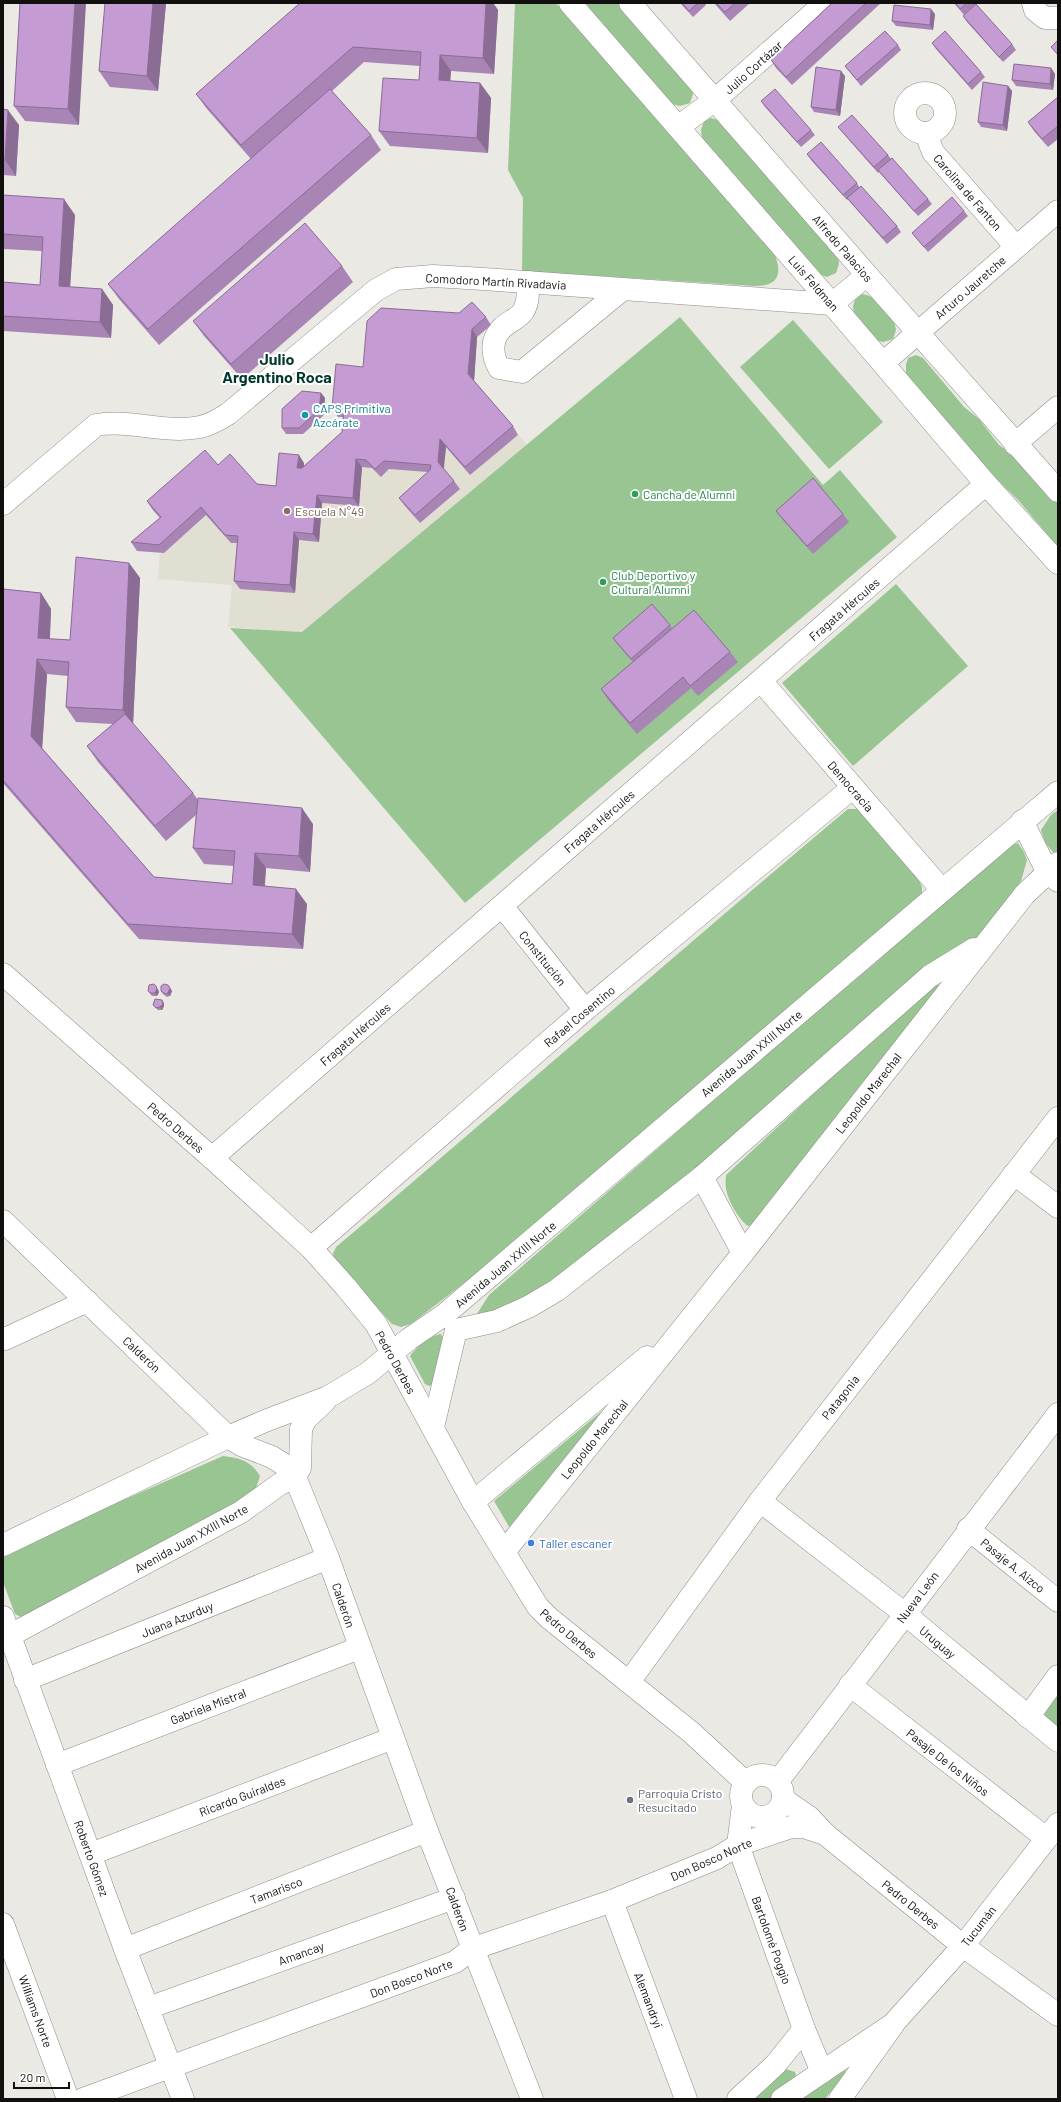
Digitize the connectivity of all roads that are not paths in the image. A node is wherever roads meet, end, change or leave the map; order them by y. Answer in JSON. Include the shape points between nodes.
{"nodes":[{"id":1,"x":570,"y":3,"type":"edge"},
{"id":2,"x":630,"y":3,"type":"edge"},
{"id":3,"x":824,"y":3,"type":"edge"},
{"id":4,"x":1033,"y":3,"type":"edge"},
{"id":5,"x":1058,"y":18,"type":"edge"},
{"id":6,"x":715,"y":100,"type":"junction"},
{"id":7,"x":678,"y":127,"type":"junction"},
{"id":8,"x":926,"y":134,"type":"dead end"},
{"id":9,"x":1058,"y":211,"type":"edge"},
{"id":10,"x":1016,"y":247,"type":"junction"},
{"id":11,"x":867,"y":275,"type":"junction"},
{"id":12,"x":528,"y":282,"type":"junction"},
{"id":13,"x":623,"y":289,"type":"junction"},
{"id":14,"x":832,"y":304,"type":"junction"},
{"id":15,"x":917,"y":333,"type":"junction"},
{"id":16,"x":883,"y":364,"type":"junction"},
{"id":17,"x":1058,"y":407,"type":"edge"},
{"id":18,"x":1015,"y":444,"type":"junction"},
{"id":19,"x":986,"y":484,"type":"junction"},
{"id":20,"x":1058,"y":491,"type":"edge"},
{"id":21,"x":3,"y":504,"type":"edge"},
{"id":22,"x":1058,"y":563,"type":"edge"},
{"id":23,"x":761,"y":681,"type":"junction"},
{"id":24,"x":852,"y":788,"type":"junction"},
{"id":25,"x":1058,"y":792,"type":"edge"},
{"id":26,"x":1022,"y":821,"type":"junction"},
{"id":27,"x":1055,"y":872,"type":"edge"},
{"id":28,"x":942,"y":890,"type":"junction"},
{"id":29,"x":502,"y":906,"type":"junction"},
{"id":30,"x":987,"y":942,"type":"junction"},
{"id":31,"x":3,"y":974,"type":"edge"},
{"id":32,"x":585,"y":1010,"type":"junction"},
{"id":33,"x":1058,"y":1118,"type":"edge"},
{"id":34,"x":212,"y":1158,"type":"junction"},
{"id":35,"x":1014,"y":1174,"type":"junction"},
{"id":36,"x":702,"y":1176,"type":"junction"},
{"id":37,"x":1058,"y":1207,"type":"edge"},
{"id":38,"x":3,"y":1221,"type":"edge"},
{"id":39,"x":310,"y":1248,"type":"junction"},
{"id":40,"x":743,"y":1253,"type":"junction"},
{"id":41,"x":87,"y":1301,"type":"junction"},
{"id":42,"x":450,"y":1323,"type":"junction"},
{"id":43,"x":684,"y":1327,"type":"junction"},
{"id":44,"x":5,"y":1339,"type":"dead end"},
{"id":45,"x":392,"y":1355,"type":"junction"},
{"id":46,"x":328,"y":1397,"type":"junction"},
{"id":47,"x":1058,"y":1414,"type":"edge"},
{"id":48,"x":433,"y":1427,"type":"junction"},
{"id":49,"x":228,"y":1437,"type":"junction"},
{"id":50,"x":295,"y":1477,"type":"junction"},
{"id":51,"x":760,"y":1501,"type":"junction"},
{"id":52,"x":473,"y":1502,"type":"junction"},
{"id":53,"x":968,"y":1529,"type":"junction"},
{"id":54,"x":3,"y":1545,"type":"edge"},
{"id":55,"x":504,"y":1552,"type":"junction"},
{"id":56,"x":328,"y":1558,"type":"junction"},
{"id":57,"x":1058,"y":1601,"type":"edge"},
{"id":58,"x":905,"y":1614,"type":"junction"},
{"id":59,"x":5,"y":1631,"type":"edge"},
{"id":60,"x":359,"y":1648,"type":"junction"},
{"id":61,"x":1058,"y":1676,"type":"edge"},
{"id":62,"x":25,"y":1680,"type":"junction"},
{"id":63,"x":629,"y":1682,"type":"junction"},
{"id":64,"x":850,"y":1685,"type":"junction"},
{"id":65,"x":1028,"y":1717,"type":"junction"},
{"id":66,"x":393,"y":1738,"type":"junction"},
{"id":67,"x":1058,"y":1741,"type":"edge"},
{"id":68,"x":57,"y":1765,"type":"junction"},
{"id":69,"x":745,"y":1782,"type":"junction"},
{"id":70,"x":780,"y":1790,"type":"junction"},
{"id":71,"x":743,"y":1805,"type":"junction"},
{"id":72,"x":427,"y":1831,"type":"junction"},
{"id":73,"x":1052,"y":1831,"type":"edge"},
{"id":74,"x":824,"y":1834,"type":"junction"},
{"id":75,"x":738,"y":1845,"type":"junction"},
{"id":76,"x":91,"y":1854,"type":"junction"},
{"id":77,"x":454,"y":1898,"type":"junction"},
{"id":78,"x":612,"y":1901,"type":"junction"},
{"id":79,"x":3,"y":1924,"type":"edge"},
{"id":80,"x":963,"y":1946,"type":"junction"},
{"id":81,"x":124,"y":1948,"type":"junction"},
{"id":82,"x":472,"y":1949,"type":"junction"},
{"id":83,"x":148,"y":2008,"type":"junction"},
{"id":84,"x":1058,"y":2015,"type":"edge"},
{"id":85,"x":893,"y":2024,"type":"junction"},
{"id":86,"x":804,"y":2029,"type":"junction"},
{"id":87,"x":171,"y":2067,"type":"junction"},
{"id":88,"x":822,"y":2072,"type":"junction"},
{"id":89,"x":527,"y":2098,"type":"edge"},
{"id":90,"x":68,"y":2099,"type":"edge"},
{"id":91,"x":83,"y":2099,"type":"edge"},
{"id":92,"x":183,"y":2099,"type":"edge"},
{"id":93,"x":686,"y":2099,"type":"edge"},
{"id":94,"x":738,"y":2099,"type":"edge"},
{"id":95,"x":782,"y":2099,"type":"edge"},
{"id":96,"x":840,"y":2099,"type":"edge"}],
"edges":[{"from":1,"to":7,"type":"street","name":"Luis Feldman"},
{"from":2,"to":6,"type":"street","name":"Alfredo Palacios"},
{"from":3,"to":6,"type":"street","name":"Julio Cortázar"},
{"from":4,"to":5,"type":"street","via":[[1035,10],[1045,18]]},
{"from":6,"to":7,"type":"street","name":"Julio Cortázar"},
{"from":6,"to":11,"type":"street","name":"Alfredo Palacios"},
{"from":7,"to":14,"type":"street","name":"Luis Feldman"},
{"from":8,"to":10,"type":"street","name":"Carolina de Fanton","via":[[933,152]]},
{"from":9,"to":10,"type":"street","name":"Arturo Jauretche"},
{"from":10,"to":15,"type":"street","name":"Arturo Jauretche"},
{"from":11,"to":14,"type":"street"},
{"from":11,"to":15,"type":"street","name":"Alfredo Palacios"},
{"from":12,"to":13,"type":"street","name":"Comodoro Martín Rivadavia"},
{"from":12,"to":13,"type":"street","via":[[528,301],[523,312],[501,328],[494,338],[492,356],[499,368],[522,372]]},
{"from":12,"to":21,"type":"street","name":"Comodoro Martín Rivadavia","via":[[433,276],[396,279],[376,290],[228,414],[200,427],[109,423],[96,425]]},
{"from":13,"to":14,"type":"street","name":"Comodoro Martín Rivadavia"},
{"from":14,"to":16,"type":"street","name":"Luis Feldman"},
{"from":15,"to":16,"type":"street","name":"Arturo Jauretche"},
{"from":15,"to":18,"type":"street","name":"Alfredo Palacios"},
{"from":16,"to":19,"type":"street","name":"Luis Feldman"},
{"from":17,"to":18,"type":"street"},
{"from":18,"to":20,"type":"street","name":"Alfredo Palacios"},
{"from":19,"to":22,"type":"street","name":"Luis Feldman"},
{"from":19,"to":23,"type":"street","name":"Fragata Hércules"},
{"from":23,"to":24,"type":"street","name":"Democracia"},
{"from":23,"to":29,"type":"street","name":"Fragata Hércules"},
{"from":24,"to":28,"type":"street","name":"Democracia"},
{"from":24,"to":32,"type":"street","name":"Rafael Cosentino"},
{"from":25,"to":26,"type":"street","name":"Avenida Juan XXIII Norte"},
{"from":26,"to":27,"type":"street"},
{"from":26,"to":28,"type":"street","name":"Avenida Juan XXIII Norte"},
{"from":27,"to":30,"type":"street","name":"Leopoldo Marechal","via":[[1025,894]]},
{"from":28,"to":42,"type":"street","name":"Avenida Juan XXIII Norte"},
{"from":29,"to":32,"type":"street","name":"Constitución"},
{"from":29,"to":34,"type":"street","name":"Fragata Hércules"},
{"from":30,"to":36,"type":"street","name":"Avenida Juan XXIII Norte","via":[[930,976]]},
{"from":30,"to":40,"type":"street","name":"Leopoldo Marechal"},
{"from":31,"to":34,"type":"street","name":"Pedro Derbes"},
{"from":32,"to":39,"type":"street","name":"Rafael Cosentino"},
{"from":33,"to":35,"type":"street","name":"Patagonia"},
{"from":34,"to":39,"type":"street","name":"Pedro Derbes"},
{"from":35,"to":37,"type":"street"},
{"from":35,"to":51,"type":"street","name":"Patagonia"},
{"from":36,"to":40,"type":"street"},
{"from":36,"to":42,"type":"street","name":"Avenida Juan XXIII Norte","via":[[557,1290],[530,1306],[497,1320]]},
{"from":38,"to":41,"type":"street","name":"Calderón"},
{"from":39,"to":45,"type":"street","name":"Pedro Derbes","via":[[376,1324]]},
{"from":40,"to":43,"type":"street","name":"Leopoldo Marechal"},
{"from":41,"to":44,"type":"street"},
{"from":41,"to":49,"type":"street","name":"Calderón"},
{"from":42,"to":45,"type":"street","name":"Avenida Juan XXIII Norte","via":[[409,1339]]},
{"from":42,"to":48,"type":"street"},
{"from":43,"to":52,"type":"street","name":"Leopoldo Marechal"},
{"from":43,"to":55,"type":"street","name":"Leopoldo Marechal"},
{"from":45,"to":46,"type":"street","name":"Avenida Juan XXIII Norte"},
{"from":45,"to":48,"type":"street","name":"Pedro Derbes"},
{"from":46,"to":49,"type":"street","name":"Avenida Juan XXIII Norte"},
{"from":46,"to":50,"type":"street","name":"Avenida Juan XXIII Norte","via":[[305,1420],[301,1429],[300,1468]]},
{"from":47,"to":53,"type":"street","name":"Nueva León"},
{"from":48,"to":52,"type":"street","name":"Pedro Derbes"},
{"from":49,"to":50,"type":"street","name":"Calderón","via":[[272,1457]]},
{"from":49,"to":54,"type":"street","name":"Avenida Juan XXIII Norte"},
{"from":50,"to":56,"type":"street","name":"Calderón"},
{"from":50,"to":59,"type":"street","name":"Avenida Juan XXIII Norte","via":[[280,1484],[241,1512]]},
{"from":51,"to":58,"type":"street","name":"Uruguay"},
{"from":51,"to":63,"type":"street","name":"Patagonia"},
{"from":52,"to":55,"type":"street","name":"Pedro Derbes"},
{"from":53,"to":57,"type":"street","name":"Pasaje A. Aizco"},
{"from":53,"to":58,"type":"street","name":"Nueva León"},
{"from":55,"to":63,"type":"street","name":"Pedro Derbes","via":[[538,1607]]},
{"from":56,"to":60,"type":"street","name":"Calderón"},
{"from":56,"to":62,"type":"street","name":"Juana Azurduy"},
{"from":58,"to":64,"type":"street","name":"Nueva León"},
{"from":58,"to":65,"type":"street","name":"Uruguay"},
{"from":59,"to":62,"type":"street","name":"Roberto Gómez"},
{"from":60,"to":66,"type":"street","name":"Calderón"},
{"from":60,"to":68,"type":"street","name":"Gabriela Mistral"},
{"from":61,"to":65,"type":"street"},
{"from":62,"to":68,"type":"street","name":"Roberto Gómez"},
{"from":63,"to":69,"type":"street","name":"Pedro Derbes","via":[[692,1733]]},
{"from":64,"to":70,"type":"street","name":"Nueva León"},
{"from":64,"to":73,"type":"street","name":"Pasaje De los Niños"},
{"from":65,"to":67,"type":"street","name":"Uruguay"},
{"from":66,"to":72,"type":"street","name":"Calderón"},
{"from":66,"to":76,"type":"street","name":"Ricardo Guiraldes"},
{"from":68,"to":76,"type":"street","name":"Roberto Gómez"},
{"from":69,"to":70,"type":"street","via":[[760,1775],[769,1776]]},
{"from":69,"to":71,"type":"street","via":[[741,1790]]},
{"from":70,"to":71,"type":"street","via":[[776,1810],[765,1817],[748,1812]]},
{"from":70,"to":74,"type":"street","name":"Pedro Derbes"},
{"from":71,"to":75,"type":"street","name":"Bartolomé Poggio"},
{"from":72,"to":77,"type":"street","name":"Calderón"},
{"from":72,"to":81,"type":"street","name":"Tamarisco"},
{"from":73,"to":80,"type":"street","name":"Tucumán"},
{"from":74,"to":75,"type":"street","name":"Don Bosco Norte","via":[[804,1827],[792,1828]]},
{"from":74,"to":80,"type":"street","name":"Pedro Derbes"},
{"from":75,"to":78,"type":"street","name":"Don Bosco Norte","via":[[717,1858]]},
{"from":75,"to":86,"type":"street","name":"Bartolomé Poggio"},
{"from":76,"to":81,"type":"street","name":"Roberto Gómez"},
{"from":77,"to":82,"type":"street","name":"Calderón"},
{"from":77,"to":83,"type":"street","name":"Amancay"},
{"from":78,"to":82,"type":"street","name":"Don Bosco Norte"},
{"from":78,"to":93,"type":"street","name":"Alemandryi"},
{"from":79,"to":90,"type":"street","name":"Williams Norte"},
{"from":80,"to":84,"type":"street","name":"Pedro Derbes"},
{"from":80,"to":85,"type":"street","name":"Tucumán"},
{"from":81,"to":83,"type":"street","name":"Roberto Gómez"},
{"from":82,"to":87,"type":"street","name":"Don Bosco Norte","via":[[455,1962]]},
{"from":82,"to":89,"type":"street","name":"Calderón"},
{"from":83,"to":87,"type":"street","name":"Roberto Gómez"},
{"from":85,"to":88,"type":"street","name":"Tucumán"},
{"from":85,"to":96,"type":"street","name":"Tucumán"},
{"from":86,"to":88,"type":"street","name":"Bartolomé Poggio"},
{"from":86,"to":94,"type":"street","via":[[775,2065]]},
{"from":87,"to":91,"type":"street","name":"Don Bosco Norte"},
{"from":87,"to":92,"type":"street","name":"Roberto Gómez"},
{"from":88,"to":95,"type":"street","name":"Tucumán"}]}
